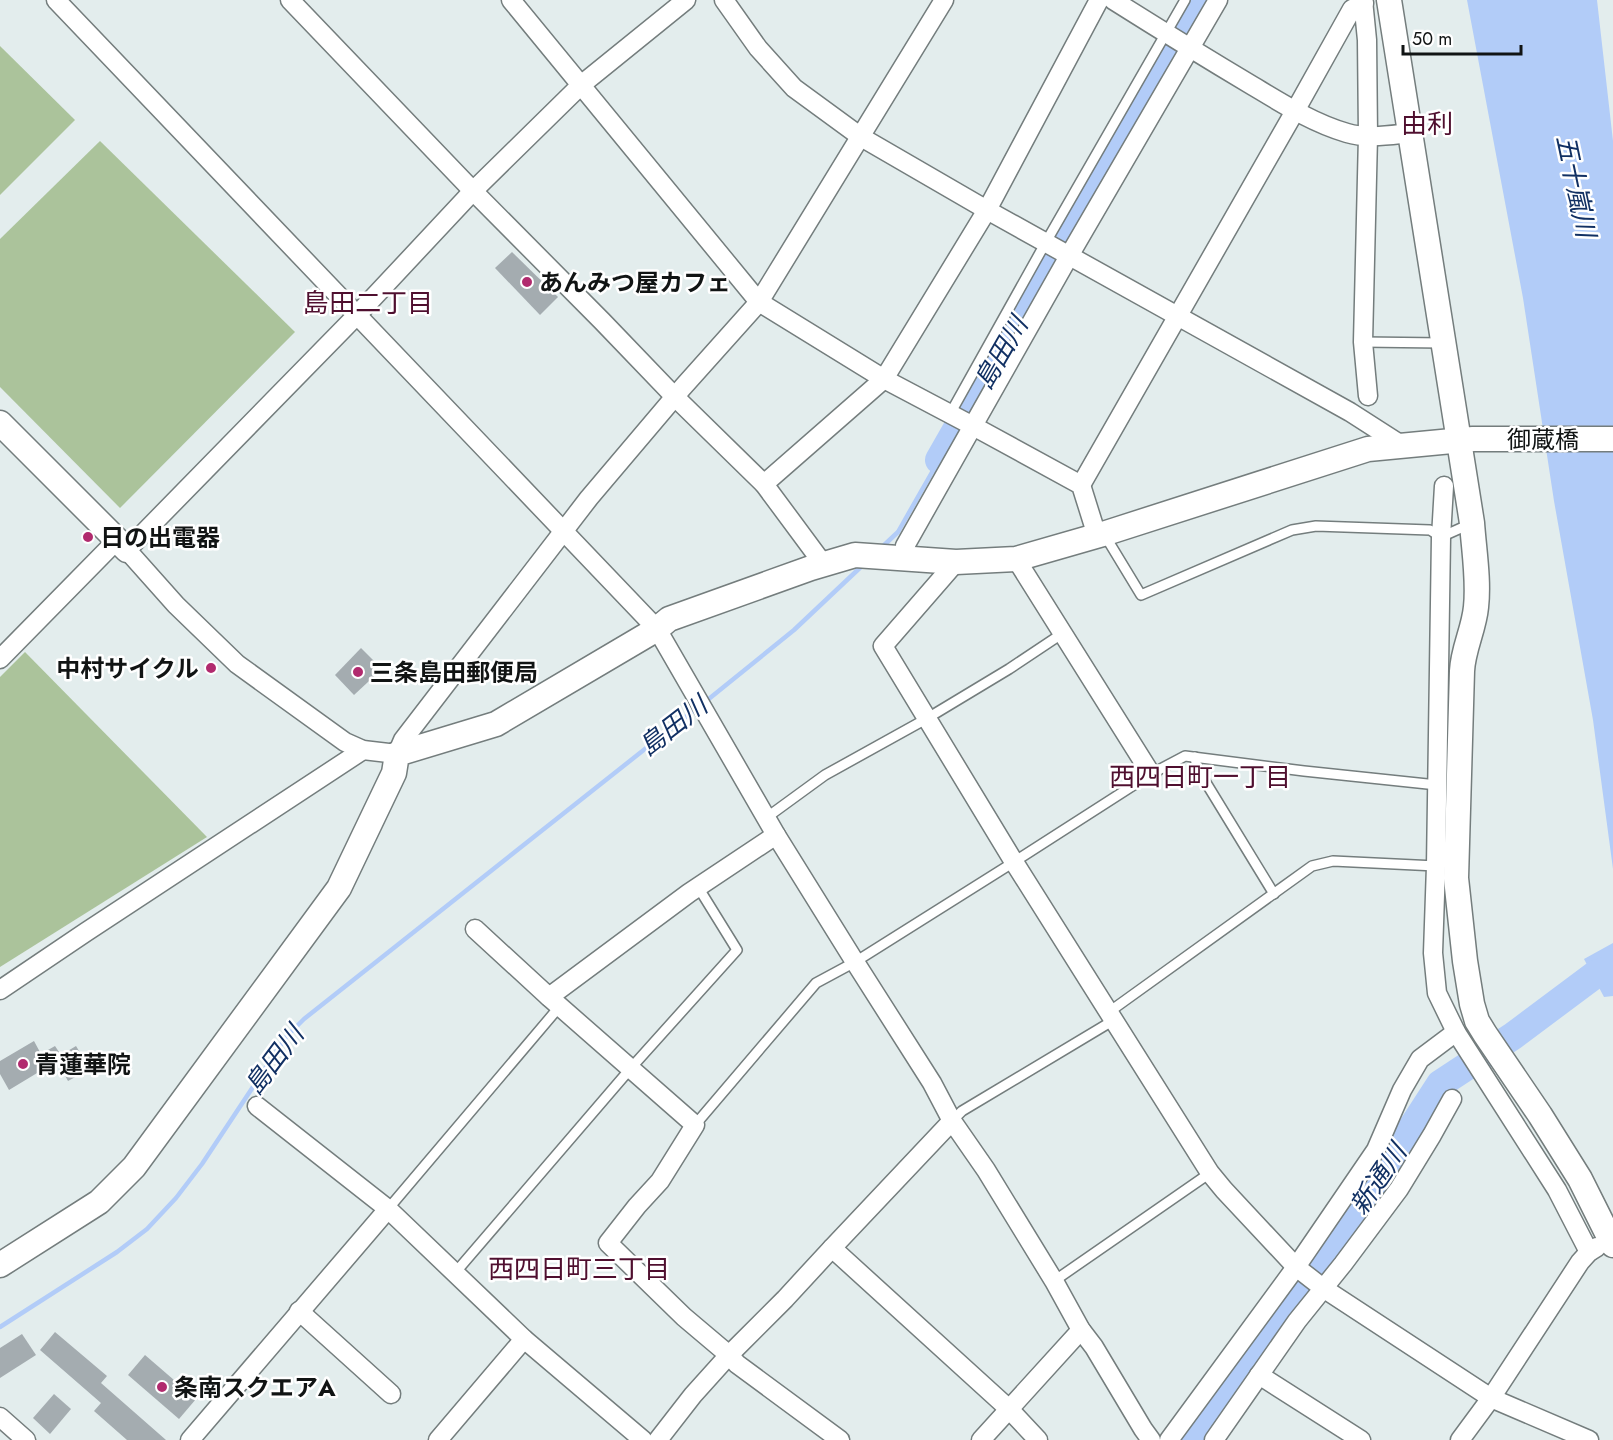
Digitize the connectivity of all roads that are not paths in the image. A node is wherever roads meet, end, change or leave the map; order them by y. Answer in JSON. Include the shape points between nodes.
{"nodes":[{"id":1,"x":56,"y":0,"type":"edge"},
{"id":2,"x":290,"y":0,"type":"edge"},
{"id":3,"x":511,"y":0,"type":"edge"},
{"id":4,"x":686,"y":0,"type":"edge"},
{"id":5,"x":724,"y":0,"type":"edge"},
{"id":6,"x":944,"y":0,"type":"edge"},
{"id":7,"x":1099,"y":0,"type":"edge"},
{"id":8,"x":1113,"y":0,"type":"edge"},
{"id":9,"x":1185,"y":0,"type":"edge"},
{"id":10,"x":1218,"y":0,"type":"edge"},
{"id":11,"x":1389,"y":0,"type":"edge"},
{"id":12,"x":1363,"y":2,"type":"edge"},
{"id":13,"x":1166,"y":34,"type":"junction"},
{"id":14,"x":1189,"y":48,"type":"junction"},
{"id":15,"x":581,"y":85,"type":"junction"},
{"id":16,"x":1296,"y":111,"type":"junction"},
{"id":17,"x":1410,"y":133,"type":"junction"},
{"id":18,"x":1368,"y":136,"type":"junction"},
{"id":19,"x":861,"y":137,"type":"junction"},
{"id":20,"x":473,"y":191,"type":"junction"},
{"id":21,"x":987,"y":210,"type":"junction"},
{"id":22,"x":1049,"y":244,"type":"junction"},
{"id":23,"x":1069,"y":256,"type":"junction"},
{"id":24,"x":759,"y":302,"type":"junction"},
{"id":25,"x":357,"y":315,"type":"junction"},
{"id":26,"x":1177,"y":316,"type":"junction"},
{"id":27,"x":1363,"y":342,"type":"junction"},
{"id":28,"x":1443,"y":343,"type":"junction"},
{"id":29,"x":884,"y":379,"type":"junction"},
{"id":30,"x":1368,"y":396,"type":"dead end"},
{"id":31,"x":675,"y":397,"type":"junction"},
{"id":32,"x":950,"y":414,"type":"junction"},
{"id":33,"x":0,"y":423,"type":"edge"},
{"id":34,"x":973,"y":426,"type":"junction"},
{"id":35,"x":1613,"y":438,"type":"edge"},
{"id":36,"x":1466,"y":440,"type":"junction"},
{"id":37,"x":1403,"y":446,"type":"junction"},
{"id":38,"x":764,"y":484,"type":"junction"},
{"id":39,"x":1081,"y":485,"type":"junction"},
{"id":40,"x":1444,"y":486,"type":"dead end"},
{"id":41,"x":1472,"y":523,"type":"junction"},
{"id":42,"x":563,"y":530,"type":"junction"},
{"id":43,"x":1100,"y":535,"type":"junction"},
{"id":44,"x":1441,"y":537,"type":"junction"},
{"id":45,"x":122,"y":545,"type":"junction"},
{"id":46,"x":907,"y":559,"type":"junction"},
{"id":47,"x":1016,"y":559,"type":"junction"},
{"id":48,"x":956,"y":562,"type":"junction"},
{"id":49,"x":824,"y":565,"type":"junction"},
{"id":50,"x":657,"y":629,"type":"junction"},
{"id":51,"x":1062,"y":633,"type":"junction"},
{"id":52,"x":0,"y":659,"type":"edge"},
{"id":53,"x":926,"y":719,"type":"junction"},
{"id":54,"x":363,"y":750,"type":"junction"},
{"id":55,"x":397,"y":754,"type":"junction"},
{"id":56,"x":1195,"y":757,"type":"junction"},
{"id":57,"x":1151,"y":774,"type":"junction"},
{"id":58,"x":1437,"y":784,"type":"junction"},
{"id":59,"x":766,"y":818,"type":"junction"},
{"id":60,"x":776,"y":835,"type":"junction"},
{"id":61,"x":1014,"y":862,"type":"junction"},
{"id":62,"x":1436,"y":866,"type":"junction"},
{"id":63,"x":698,"y":887,"type":"junction"},
{"id":64,"x":1274,"y":894,"type":"junction"},
{"id":65,"x":475,"y":929,"type":"dead end"},
{"id":66,"x":855,"y":962,"type":"junction"},
{"id":67,"x":0,"y":990,"type":"edge"},
{"id":68,"x":555,"y":1002,"type":"junction"},
{"id":69,"x":1112,"y":1016,"type":"junction"},
{"id":70,"x":1456,"y":1032,"type":"junction"},
{"id":71,"x":631,"y":1068,"type":"junction"},
{"id":72,"x":1452,"y":1099,"type":"dead end"},
{"id":73,"x":257,"y":1106,"type":"dead end"},
{"id":74,"x":952,"y":1120,"type":"junction"},
{"id":75,"x":695,"y":1125,"type":"junction"},
{"id":76,"x":1210,"y":1173,"type":"junction"},
{"id":77,"x":388,"y":1209,"type":"junction"},
{"id":78,"x":1611,"y":1242,"type":"edge"},
{"id":79,"x":832,"y":1248,"type":"junction"},
{"id":80,"x":1588,"y":1252,"type":"junction"},
{"id":81,"x":0,"y":1266,"type":"edge"},
{"id":82,"x":1299,"y":1269,"type":"junction"},
{"id":83,"x":455,"y":1273,"type":"junction"},
{"id":84,"x":1054,"y":1281,"type":"junction"},
{"id":85,"x":1320,"y":1286,"type":"junction"},
{"id":86,"x":299,"y":1311,"type":"junction"},
{"id":87,"x":1081,"y":1330,"type":"junction"},
{"id":88,"x":524,"y":1339,"type":"junction"},
{"id":89,"x":729,"y":1355,"type":"junction"},
{"id":90,"x":1259,"y":1375,"type":"junction"},
{"id":91,"x":391,"y":1394,"type":"dead end"},
{"id":92,"x":1491,"y":1398,"type":"junction"},
{"id":93,"x":1009,"y":1409,"type":"junction"},
{"id":94,"x":0,"y":1417,"type":"edge"},
{"id":95,"x":26,"y":1440,"type":"edge"},
{"id":96,"x":190,"y":1440,"type":"edge"},
{"id":97,"x":438,"y":1440,"type":"edge"},
{"id":98,"x":643,"y":1440,"type":"edge"},
{"id":99,"x":658,"y":1440,"type":"edge"},
{"id":100,"x":840,"y":1440,"type":"edge"},
{"id":101,"x":981,"y":1440,"type":"edge"},
{"id":102,"x":1038,"y":1440,"type":"edge"},
{"id":103,"x":1151,"y":1440,"type":"edge"},
{"id":104,"x":1169,"y":1440,"type":"edge"},
{"id":105,"x":1215,"y":1440,"type":"edge"},
{"id":106,"x":1361,"y":1440,"type":"edge"},
{"id":107,"x":1460,"y":1440,"type":"edge"},
{"id":108,"x":1589,"y":1440,"type":"edge"}],
"edges":[{"from":1,"to":25,"type":"street"},
{"from":2,"to":20,"type":"street"},
{"from":3,"to":15,"type":"street"},
{"from":4,"to":15,"type":"street"},
{"from":5,"to":19,"type":"street","via":[[758,48],[794,88]]},
{"from":6,"to":19,"type":"street"},
{"from":7,"to":21,"type":"street"},
{"from":8,"to":13,"type":"street"},
{"from":9,"to":13,"type":"lane"},
{"from":10,"to":14,"type":"street"},
{"from":11,"to":17,"type":"street"},
{"from":12,"to":16,"type":"street","via":[[1352,9]]},
{"from":12,"to":18,"type":"street"},
{"from":13,"to":14,"type":"street"},
{"from":13,"to":22,"type":"lane"},
{"from":14,"to":16,"type":"street"},
{"from":14,"to":23,"type":"street"},
{"from":15,"to":20,"type":"street"},
{"from":15,"to":24,"type":"street"},
{"from":16,"to":18,"type":"street","via":[[1348,134]]},
{"from":16,"to":26,"type":"street"},
{"from":17,"to":18,"type":"street"},
{"from":17,"to":28,"type":"street"},
{"from":18,"to":27,"type":"street"},
{"from":19,"to":21,"type":"street"},
{"from":19,"to":24,"type":"street"},
{"from":20,"to":25,"type":"street"},
{"from":20,"to":31,"type":"street"},
{"from":21,"to":22,"type":"street"},
{"from":21,"to":29,"type":"street"},
{"from":22,"to":23,"type":"street"},
{"from":22,"to":32,"type":"lane"},
{"from":23,"to":26,"type":"street"},
{"from":23,"to":34,"type":"street"},
{"from":24,"to":29,"type":"street"},
{"from":24,"to":31,"type":"street"},
{"from":25,"to":42,"type":"street"},
{"from":25,"to":45,"type":"street"},
{"from":26,"to":37,"type":"street","via":[[1350,412]]},
{"from":26,"to":39,"type":"street"},
{"from":27,"to":28,"type":"lane"},
{"from":27,"to":30,"type":"street"},
{"from":28,"to":36,"type":"street"},
{"from":29,"to":32,"type":"street"},
{"from":29,"to":38,"type":"street"},
{"from":31,"to":38,"type":"street"},
{"from":31,"to":42,"type":"street"},
{"from":32,"to":34,"type":"street"},
{"from":33,"to":45,"type":"street"},
{"from":34,"to":39,"type":"street"},
{"from":34,"to":46,"type":"street","via":[[905,546]]},
{"from":35,"to":36,"type":"street","name":"御蔵橋"},
{"from":36,"to":37,"type":"street","name":"御蔵橋"},
{"from":36,"to":41,"type":"street"},
{"from":37,"to":43,"type":"street","name":"御蔵橋","via":[[1368,449]]},
{"from":38,"to":49,"type":"street"},
{"from":39,"to":43,"type":"street"},
{"from":40,"to":44,"type":"street"},
{"from":41,"to":44,"type":"lane"},
{"from":41,"to":78,"type":"street","via":[[1477,586],[1473,625],[1463,655],[1456,878],[1472,1004],[1485,1034],[1580,1179]]},
{"from":42,"to":50,"type":"street"},
{"from":42,"to":55,"type":"street","via":[[403,740]]},
{"from":43,"to":44,"type":"lane","via":[[1141,595],[1292,530],[1316,526],[1430,530]]},
{"from":43,"to":47,"type":"street","name":"御蔵橋"},
{"from":44,"to":58,"type":"street"},
{"from":45,"to":52,"type":"street"},
{"from":45,"to":54,"type":"street","via":[[237,664],[345,742]]},
{"from":46,"to":48,"type":"street","name":"御蔵橋"},
{"from":46,"to":49,"type":"street","name":"御蔵橋","via":[[855,555]]},
{"from":47,"to":48,"type":"street","name":"御蔵橋"},
{"from":47,"to":51,"type":"street"},
{"from":48,"to":53,"type":"street","via":[[884,646]]},
{"from":49,"to":50,"type":"street","name":"御蔵橋","via":[[669,619]]},
{"from":50,"to":55,"type":"street","name":"御蔵橋","via":[[496,724]]},
{"from":50,"to":59,"type":"street"},
{"from":51,"to":53,"type":"lane"},
{"from":51,"to":57,"type":"street"},
{"from":53,"to":59,"type":"lane","via":[[825,775]]},
{"from":53,"to":61,"type":"street"},
{"from":54,"to":55,"type":"street"},
{"from":54,"to":67,"type":"street"},
{"from":55,"to":81,"type":"street","via":[[394,773],[339,888],[134,1167],[99,1202]]},
{"from":56,"to":57,"type":"lane","via":[[1185,756]]},
{"from":56,"to":58,"type":"lane"},
{"from":56,"to":64,"type":"lane","via":[[1197,768]]},
{"from":57,"to":61,"type":"lane"},
{"from":58,"to":62,"type":"street"},
{"from":59,"to":60,"type":"street"},
{"from":60,"to":63,"type":"street"},
{"from":60,"to":66,"type":"street"},
{"from":61,"to":66,"type":"lane"},
{"from":61,"to":69,"type":"street"},
{"from":62,"to":64,"type":"lane","via":[[1333,861],[1312,866]]},
{"from":62,"to":70,"type":"street","via":[[1433,952],[1437,993]]},
{"from":63,"to":68,"type":"street"},
{"from":63,"to":71,"type":"lane","via":[[737,950]]},
{"from":64,"to":69,"type":"lane"},
{"from":65,"to":68,"type":"street"},
{"from":66,"to":74,"type":"street"},
{"from":66,"to":75,"type":"lane","via":[[816,983]]},
{"from":68,"to":71,"type":"street"},
{"from":68,"to":77,"type":"lane"},
{"from":69,"to":74,"type":"lane"},
{"from":69,"to":76,"type":"street"},
{"from":70,"to":80,"type":"street","via":[[1557,1190]]},
{"from":70,"to":82,"type":"street","via":[[1420,1059],[1402,1089],[1376,1150]]},
{"from":71,"to":75,"type":"street"},
{"from":71,"to":83,"type":"lane"},
{"from":72,"to":85,"type":"street","via":[[1399,1189],[1343,1264]]},
{"from":73,"to":77,"type":"street"},
{"from":74,"to":79,"type":"street"},
{"from":74,"to":84,"type":"street"},
{"from":75,"to":89,"type":"street","via":[[660,1181],[608,1244]]},
{"from":76,"to":82,"type":"street"},
{"from":76,"to":84,"type":"lane"},
{"from":77,"to":83,"type":"street"},
{"from":77,"to":86,"type":"street"},
{"from":78,"to":80,"type":"street"},
{"from":79,"to":89,"type":"street"},
{"from":79,"to":93,"type":"street"},
{"from":80,"to":92,"type":"street"},
{"from":82,"to":85,"type":"street"},
{"from":82,"to":104,"type":"street"},
{"from":83,"to":88,"type":"street"},
{"from":84,"to":87,"type":"street"},
{"from":85,"to":90,"type":"street"},
{"from":85,"to":92,"type":"street"},
{"from":86,"to":91,"type":"street"},
{"from":86,"to":96,"type":"street"},
{"from":87,"to":93,"type":"street"},
{"from":87,"to":103,"type":"street"},
{"from":88,"to":97,"type":"street"},
{"from":88,"to":98,"type":"street"},
{"from":89,"to":99,"type":"street"},
{"from":89,"to":100,"type":"street"},
{"from":90,"to":105,"type":"street"},
{"from":90,"to":106,"type":"street"},
{"from":92,"to":107,"type":"street"},
{"from":92,"to":108,"type":"street"},
{"from":93,"to":101,"type":"street"},
{"from":93,"to":102,"type":"street"},
{"from":94,"to":95,"type":"street"}]}
